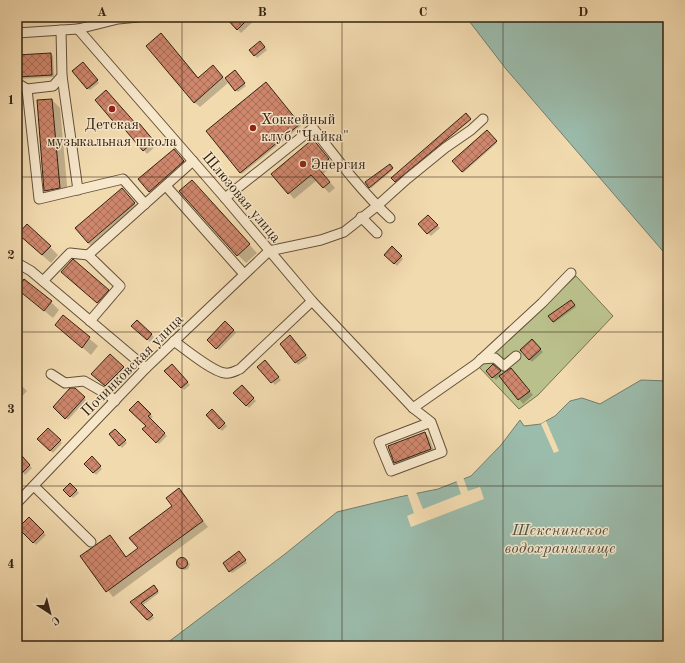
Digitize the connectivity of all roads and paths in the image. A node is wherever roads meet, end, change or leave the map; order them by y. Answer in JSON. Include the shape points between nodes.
{"nodes":[{"id":1,"x":138,"y":17,"type":"edge"},
{"id":2,"x":119,"y":18,"type":"edge"},
{"id":3,"x":78,"y":29,"type":"junction"},
{"id":4,"x":61,"y":30,"type":"junction"},
{"id":5,"x":17,"y":33,"type":"edge"},
{"id":6,"x":62,"y":76,"type":"junction"},
{"id":7,"x":17,"y":83,"type":"edge"},
{"id":8,"x":27,"y":89,"type":"junction"},
{"id":9,"x":483,"y":119,"type":"dead end"},
{"id":10,"x":194,"y":161,"type":"junction"},
{"id":11,"x":166,"y":186,"type":"junction"},
{"id":12,"x":78,"y":190,"type":"junction"},
{"id":13,"x":225,"y":198,"type":"junction"},
{"id":14,"x":145,"y":204,"type":"junction"},
{"id":15,"x":377,"y":206,"type":"junction"},
{"id":16,"x":361,"y":218,"type":"junction"},
{"id":17,"x":390,"y":218,"type":"dead end"},
{"id":18,"x":377,"y":233,"type":"dead end"},
{"id":19,"x":269,"y":250,"type":"junction"},
{"id":20,"x":88,"y":255,"type":"junction"},
{"id":21,"x":17,"y":263,"type":"edge"},
{"id":22,"x":571,"y":273,"type":"dead end"},
{"id":23,"x":244,"y":274,"type":"junction"},
{"id":24,"x":43,"y":281,"type":"junction"},
{"id":25,"x":312,"y":300,"type":"junction"},
{"id":26,"x":90,"y":321,"type":"junction"},
{"id":27,"x":174,"y":341,"type":"junction"},
{"id":28,"x":516,"y":356,"type":"dead end"},
{"id":29,"x":481,"y":359,"type":"junction"},
{"id":30,"x":146,"y":368,"type":"junction"},
{"id":31,"x":51,"y":374,"type":"dead end"},
{"id":32,"x":115,"y":401,"type":"junction"},
{"id":33,"x":413,"y":408,"type":"junction"},
{"id":34,"x":431,"y":422,"type":"junction"},
{"id":35,"x":34,"y":486,"type":"junction"},
{"id":36,"x":19,"y":496,"type":"edge"},
{"id":37,"x":91,"y":542,"type":"dead end"}],
"edges":[{"from":1,"to":2,"type":"street"},
{"from":2,"to":3,"type":"street"},
{"from":3,"to":4,"type":"street"},
{"from":3,"to":10,"type":"street","name":"Шлюзовая улица"},
{"from":4,"to":5,"type":"street"},
{"from":4,"to":6,"type":"street"},
{"from":6,"to":8,"type":"street","via":[[53,86]]},
{"from":6,"to":12,"type":"street"},
{"from":7,"to":8,"type":"street"},
{"from":8,"to":12,"type":"street","via":[[39,199]]},
{"from":9,"to":15,"type":"street"},
{"from":10,"to":11,"type":"street"},
{"from":10,"to":13,"type":"street","name":"Шлюзовая улица"},
{"from":11,"to":14,"type":"street"},
{"from":11,"to":23,"type":"street"},
{"from":12,"to":14,"type":"street","via":[[123,179]]},
{"from":13,"to":15,"type":"street","via":[[313,128],[348,174]]},
{"from":13,"to":19,"type":"street","name":"Шлюзовая улица"},
{"from":14,"to":20,"type":"street"},
{"from":15,"to":16,"type":"street"},
{"from":15,"to":17,"type":"street"},
{"from":16,"to":18,"type":"street"},
{"from":16,"to":19,"type":"street","via":[[344,232],[321,240]]},
{"from":19,"to":23,"type":"street","name":"Починковская улица"},
{"from":19,"to":25,"type":"street","name":"Шлюзовая улица"},
{"from":20,"to":24,"type":"street","via":[[70,253]]},
{"from":20,"to":26,"type":"street","via":[[120,286]]},
{"from":21,"to":24,"type":"street"},
{"from":22,"to":29,"type":"street"},
{"from":23,"to":27,"type":"street","name":"Починковская улица"},
{"from":24,"to":26,"type":"street"},
{"from":25,"to":27,"type":"street","via":[[240,369],[230,373],[213,368]]},
{"from":25,"to":33,"type":"street","name":"Шлюзовая улица"},
{"from":26,"to":30,"type":"street"},
{"from":27,"to":30,"type":"street","name":"Починковская улица"},
{"from":28,"to":29,"type":"street","via":[[504,366],[495,358]]},
{"from":29,"to":33,"type":"street"},
{"from":30,"to":32,"type":"street","name":"Починковская улица"},
{"from":31,"to":32,"type":"street","via":[[65,384],[84,381]]},
{"from":32,"to":35,"type":"street","name":"Починковская улица"},
{"from":33,"to":34,"type":"street","name":"Шлюзовая улица"},
{"from":34,"to":34,"type":"street","via":[[442,452],[391,471],[379,442]]},
{"from":35,"to":36,"type":"street","name":"Починковская улица"},
{"from":35,"to":37,"type":"street"}]}
